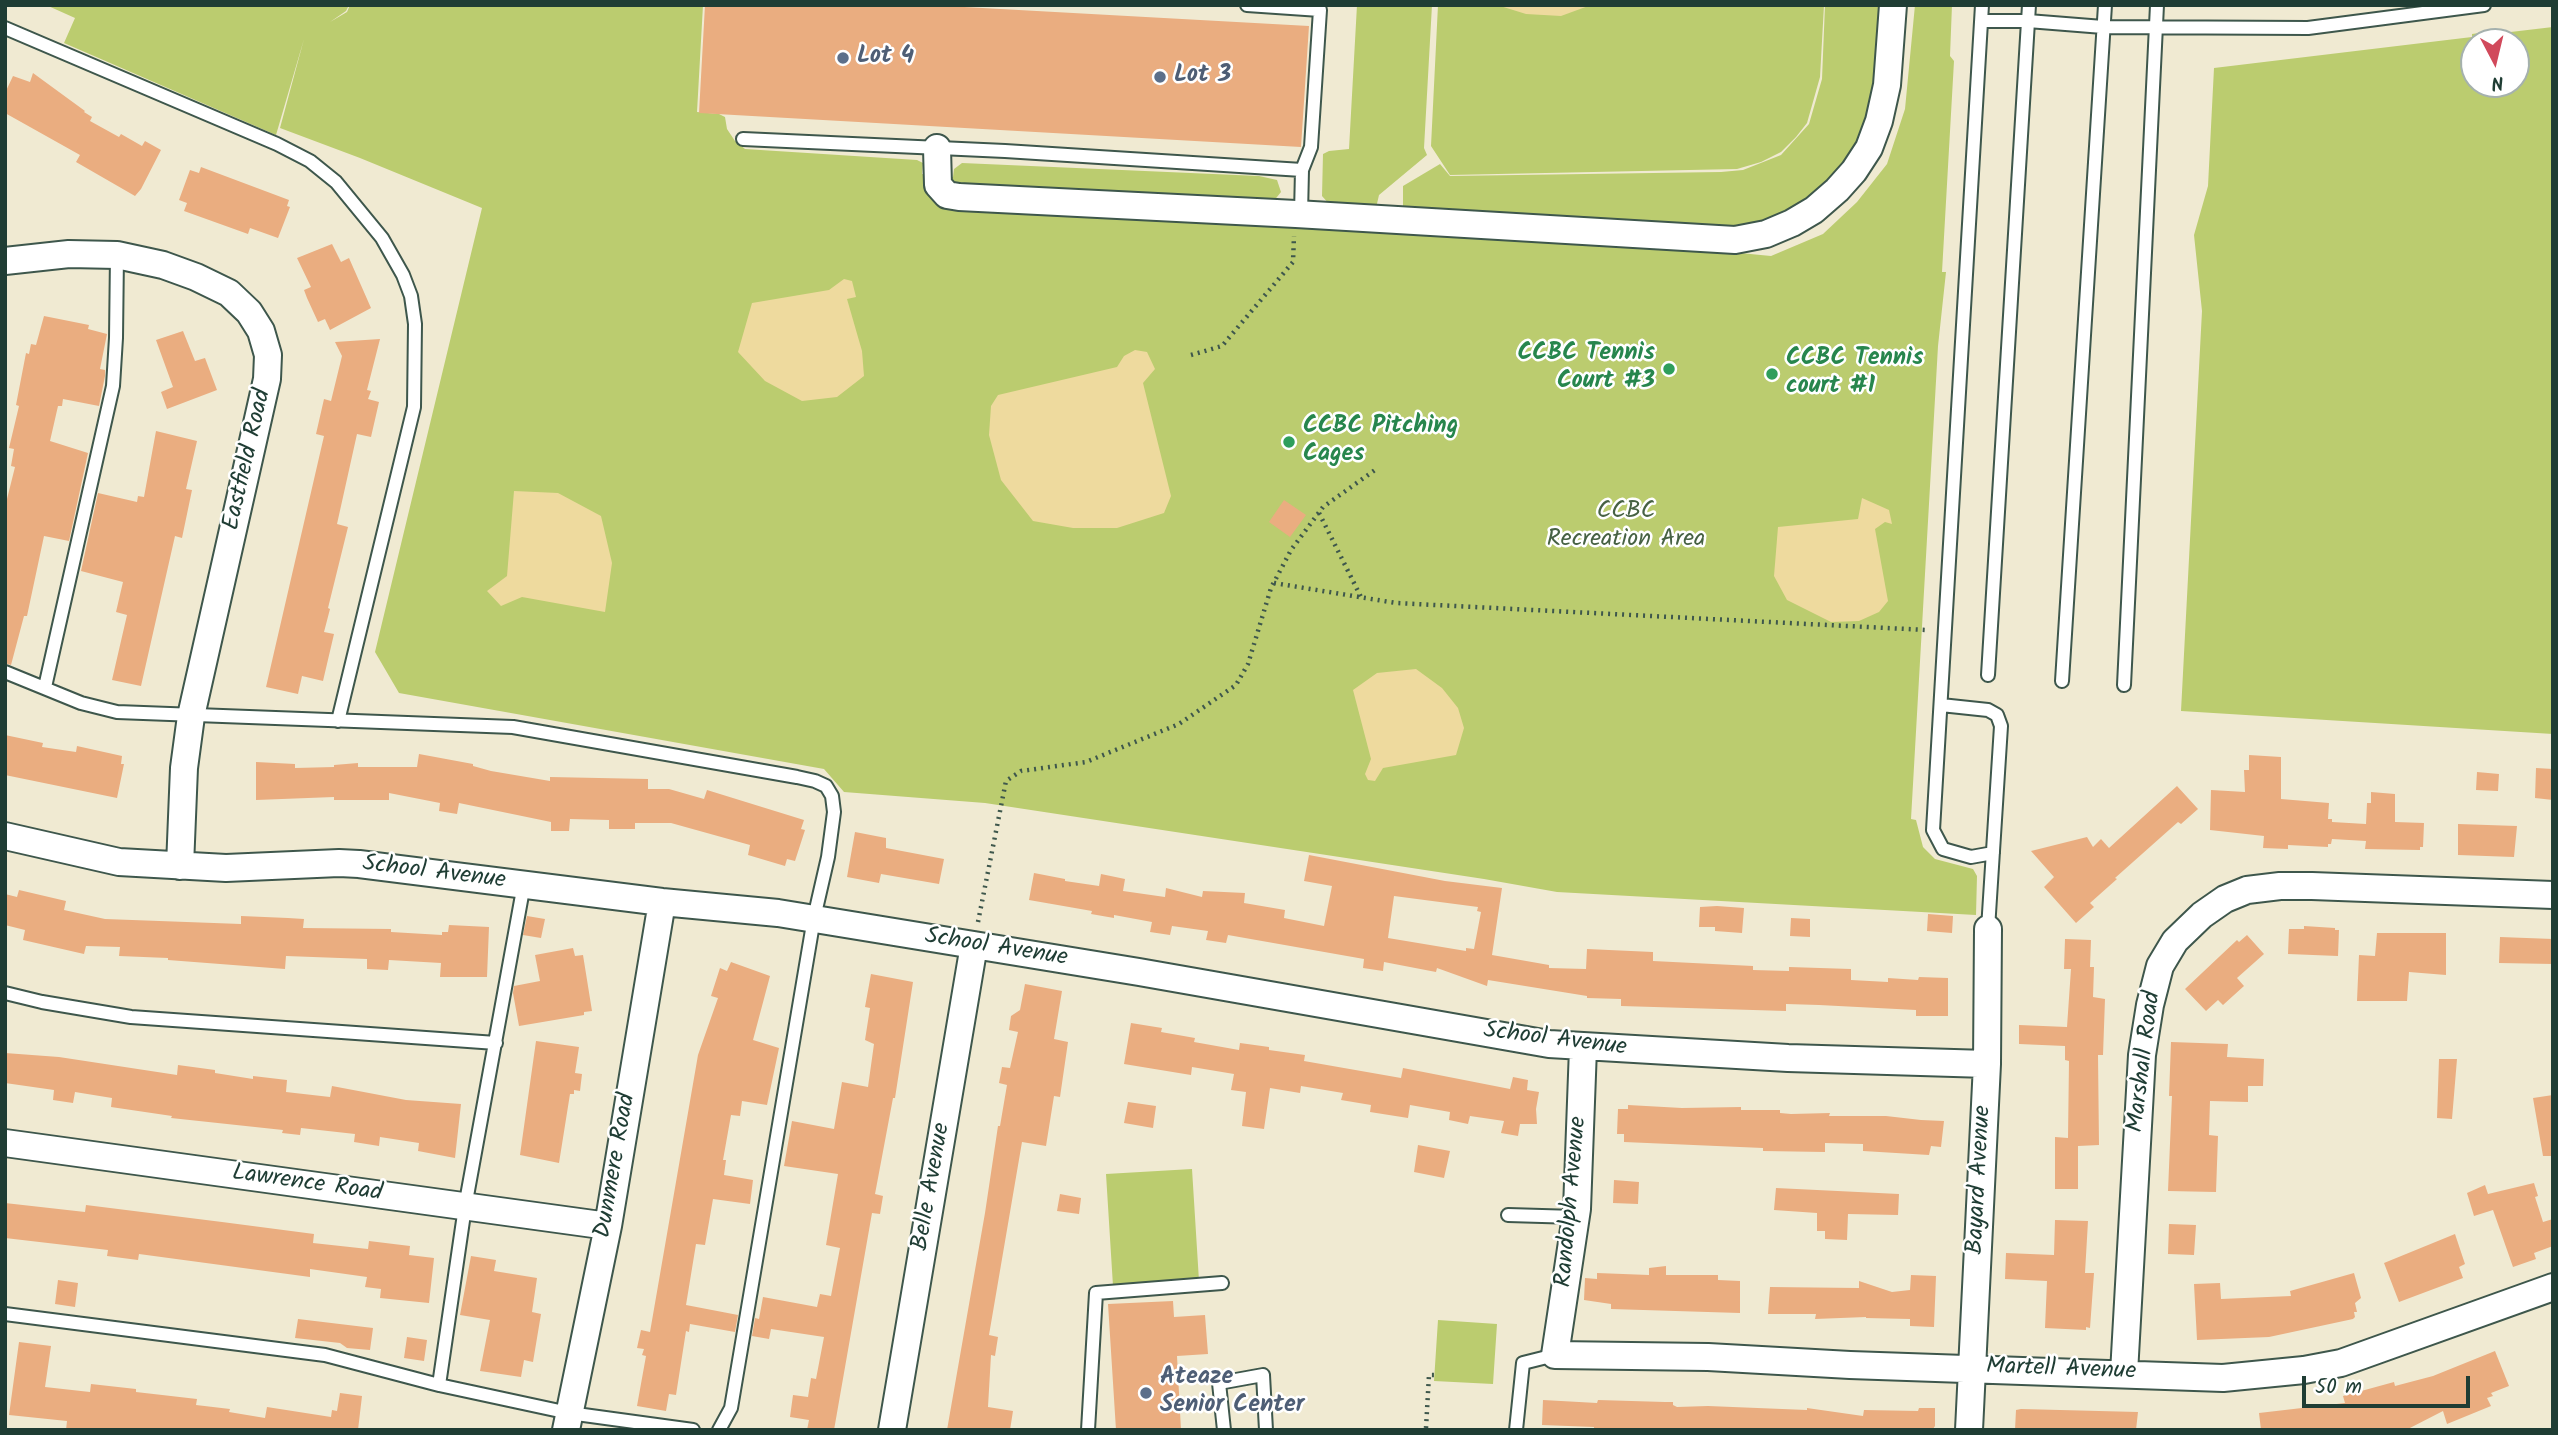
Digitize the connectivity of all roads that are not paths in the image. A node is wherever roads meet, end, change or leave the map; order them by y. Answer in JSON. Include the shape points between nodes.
{"nodes":[{"id":1,"x":1247,"y":5,"type":"edge"},
{"id":2,"x":1893,"y":5,"type":"edge"},
{"id":3,"x":1983,"y":5,"type":"edge"},
{"id":4,"x":2028,"y":5,"type":"edge"},
{"id":5,"x":2105,"y":5,"type":"edge"},
{"id":6,"x":2157,"y":5,"type":"edge"},
{"id":7,"x":2484,"y":5,"type":"edge"},
{"id":8,"x":1982,"y":21,"type":"junction"},
{"id":9,"x":2028,"y":21,"type":"junction"},
{"id":10,"x":2103,"y":27,"type":"junction"},
{"id":11,"x":2156,"y":27,"type":"junction"},
{"id":12,"x":5,"y":28,"type":"edge"},
{"id":13,"x":743,"y":139,"type":"dead end"},
{"id":14,"x":937,"y":148,"type":"junction"},
{"id":15,"x":1302,"y":170,"type":"junction"},
{"id":16,"x":1298,"y":214,"type":"junction"},
{"id":17,"x":117,"y":256,"type":"junction"},
{"id":18,"x":5,"y":261,"type":"edge"},
{"id":19,"x":5,"y":672,"type":"edge"},
{"id":20,"x":1988,"y":676,"type":"dead end"},
{"id":21,"x":2062,"y":681,"type":"dead end"},
{"id":22,"x":2124,"y":685,"type":"dead end"},
{"id":23,"x":45,"y":687,"type":"junction"},
{"id":24,"x":1941,"y":705,"type":"junction"},
{"id":25,"x":191,"y":716,"type":"junction"},
{"id":26,"x":338,"y":721,"type":"junction"},
{"id":27,"x":5,"y":836,"type":"edge"},
{"id":28,"x":1993,"y":853,"type":"junction"},
{"id":29,"x":180,"y":866,"type":"junction"},
{"id":30,"x":524,"y":884,"type":"junction"},
{"id":31,"x":2553,"y":895,"type":"edge"},
{"id":32,"x":662,"y":902,"type":"junction"},
{"id":33,"x":814,"y":918,"type":"junction"},
{"id":34,"x":1988,"y":929,"type":"joint"},
{"id":35,"x":974,"y":945,"type":"junction"},
{"id":36,"x":5,"y":993,"type":"edge"},
{"id":37,"x":496,"y":1043,"type":"junction"},
{"id":38,"x":1583,"y":1048,"type":"junction"},
{"id":39,"x":1987,"y":1063,"type":"junction"},
{"id":40,"x":5,"y":1143,"type":"edge"},
{"id":41,"x":465,"y":1207,"type":"junction"},
{"id":42,"x":1508,"y":1215,"type":"dead end"},
{"id":43,"x":1576,"y":1217,"type":"junction"},
{"id":44,"x":608,"y":1226,"type":"junction"},
{"id":45,"x":1222,"y":1283,"type":"dead end"},
{"id":46,"x":2553,"y":1287,"type":"edge"},
{"id":47,"x":5,"y":1314,"type":"edge"},
{"id":48,"x":1555,"y":1355,"type":"junction"},
{"id":49,"x":1972,"y":1368,"type":"junction"},
{"id":50,"x":2124,"y":1373,"type":"junction"},
{"id":51,"x":439,"y":1385,"type":"junction"},
{"id":52,"x":567,"y":1421,"type":"edge"},
{"id":53,"x":693,"y":1430,"type":"edge"},
{"id":54,"x":719,"y":1430,"type":"edge"},
{"id":55,"x":892,"y":1430,"type":"edge"},
{"id":56,"x":1088,"y":1430,"type":"edge"},
{"id":57,"x":1224,"y":1430,"type":"edge"},
{"id":58,"x":1266,"y":1430,"type":"edge"},
{"id":59,"x":1516,"y":1430,"type":"edge"},
{"id":60,"x":1969,"y":1430,"type":"edge"}],
"edges":[{"from":1,"to":15,"type":"lane","via":[[1320,10],[1311,147]]},
{"from":2,"to":16,"type":"street","via":[[1887,85],[1880,121],[1868,148],[1854,171],[1822,204],[1793,223],[1766,233],[1735,240]]},
{"from":3,"to":8,"type":"lane"},
{"from":4,"to":9,"type":"lane"},
{"from":5,"to":10,"type":"lane"},
{"from":6,"to":11,"type":"lane"},
{"from":7,"to":11,"type":"lane","via":[[2308,28]]},
{"from":8,"to":9,"type":"lane"},
{"from":8,"to":24,"type":"lane"},
{"from":9,"to":10,"type":"lane"},
{"from":9,"to":20,"type":"lane"},
{"from":10,"to":11,"type":"lane"},
{"from":10,"to":21,"type":"lane"},
{"from":11,"to":22,"type":"lane"},
{"from":12,"to":26,"type":"lane","via":[[310,161],[336,182],[382,238],[403,275],[415,324],[414,407]]},
{"from":13,"to":14,"type":"lane"},
{"from":14,"to":15,"type":"lane"},
{"from":14,"to":16,"type":"street","via":[[938,185],[947,195]]},
{"from":15,"to":16,"type":"lane"},
{"from":17,"to":18,"type":"street","name":"Eastfield Road","via":[[69,254]]},
{"from":17,"to":23,"type":"lane","via":[[113,386]]},
{"from":17,"to":25,"type":"street","name":"Eastfield Road","via":[[163,265],[229,293],[261,331],[268,355],[267,379]]},
{"from":19,"to":23,"type":"lane"},
{"from":23,"to":25,"type":"lane","via":[[117,712]]},
{"from":24,"to":28,"type":"lane","via":[[1987,710],[1997,715],[2001,726]]},
{"from":24,"to":28,"type":"lane","via":[[1933,830],[1943,849],[1971,857]]},
{"from":25,"to":26,"type":"lane"},
{"from":25,"to":29,"type":"street","name":"Eastfield Road"},
{"from":26,"to":33,"type":"lane","via":[[513,727],[815,780],[827,786],[834,812]]},
{"from":27,"to":29,"type":"street","name":"School Avenue","via":[[119,862]]},
{"from":28,"to":34,"type":"lane"},
{"from":29,"to":30,"type":"street","name":"School Avenue","via":[[339,863]]},
{"from":30,"to":32,"type":"street","name":"School Avenue"},
{"from":30,"to":37,"type":"lane"},
{"from":31,"to":50,"type":"street","name":"Marshall Road","via":[[2312,886],[2247,890],[2202,915],[2175,941],[2160,966],[2142,1055]]},
{"from":32,"to":33,"type":"street","name":"School Avenue"},
{"from":32,"to":44,"type":"street","name":"Dunmere Road"},
{"from":33,"to":35,"type":"street","name":"School Avenue"},
{"from":33,"to":54,"type":"lane","via":[[731,1408]]},
{"from":34,"to":39,"type":"street","name":"Bayard Avenue"},
{"from":35,"to":38,"type":"street","name":"School Avenue"},
{"from":35,"to":55,"type":"street","name":"Belle Avenue"},
{"from":36,"to":37,"type":"lane","via":[[131,1017]]},
{"from":37,"to":41,"type":"lane"},
{"from":38,"to":39,"type":"street","name":"School Avenue"},
{"from":38,"to":43,"type":"street","name":"Randolph Avenue"},
{"from":39,"to":49,"type":"street","name":"Bayard Avenue"},
{"from":40,"to":41,"type":"street","name":"Lawrence Road"},
{"from":41,"to":44,"type":"street","name":"Lawrence Road"},
{"from":41,"to":51,"type":"lane"},
{"from":42,"to":43,"type":"lane"},
{"from":43,"to":48,"type":"street","name":"Randolph Avenue"},
{"from":44,"to":52,"type":"street","name":"Dunmere Road"},
{"from":45,"to":56,"type":"lane","via":[[1096,1293]]},
{"from":46,"to":50,"type":"street","name":"Martell Avenue","via":[[2341,1363],[2223,1378]]},
{"from":47,"to":51,"type":"lane","via":[[325,1355]]},
{"from":48,"to":49,"type":"street","name":"Martell Avenue"},
{"from":48,"to":59,"type":"lane","via":[[1523,1363]]},
{"from":49,"to":50,"type":"street","name":"Martell Avenue"},
{"from":49,"to":60,"type":"street","name":"Bayard Avenue"},
{"from":51,"to":52,"type":"lane"},
{"from":52,"to":53,"type":"lane"},
{"from":57,"to":58,"type":"lane","via":[[1219,1383],[1263,1375]]}]}
